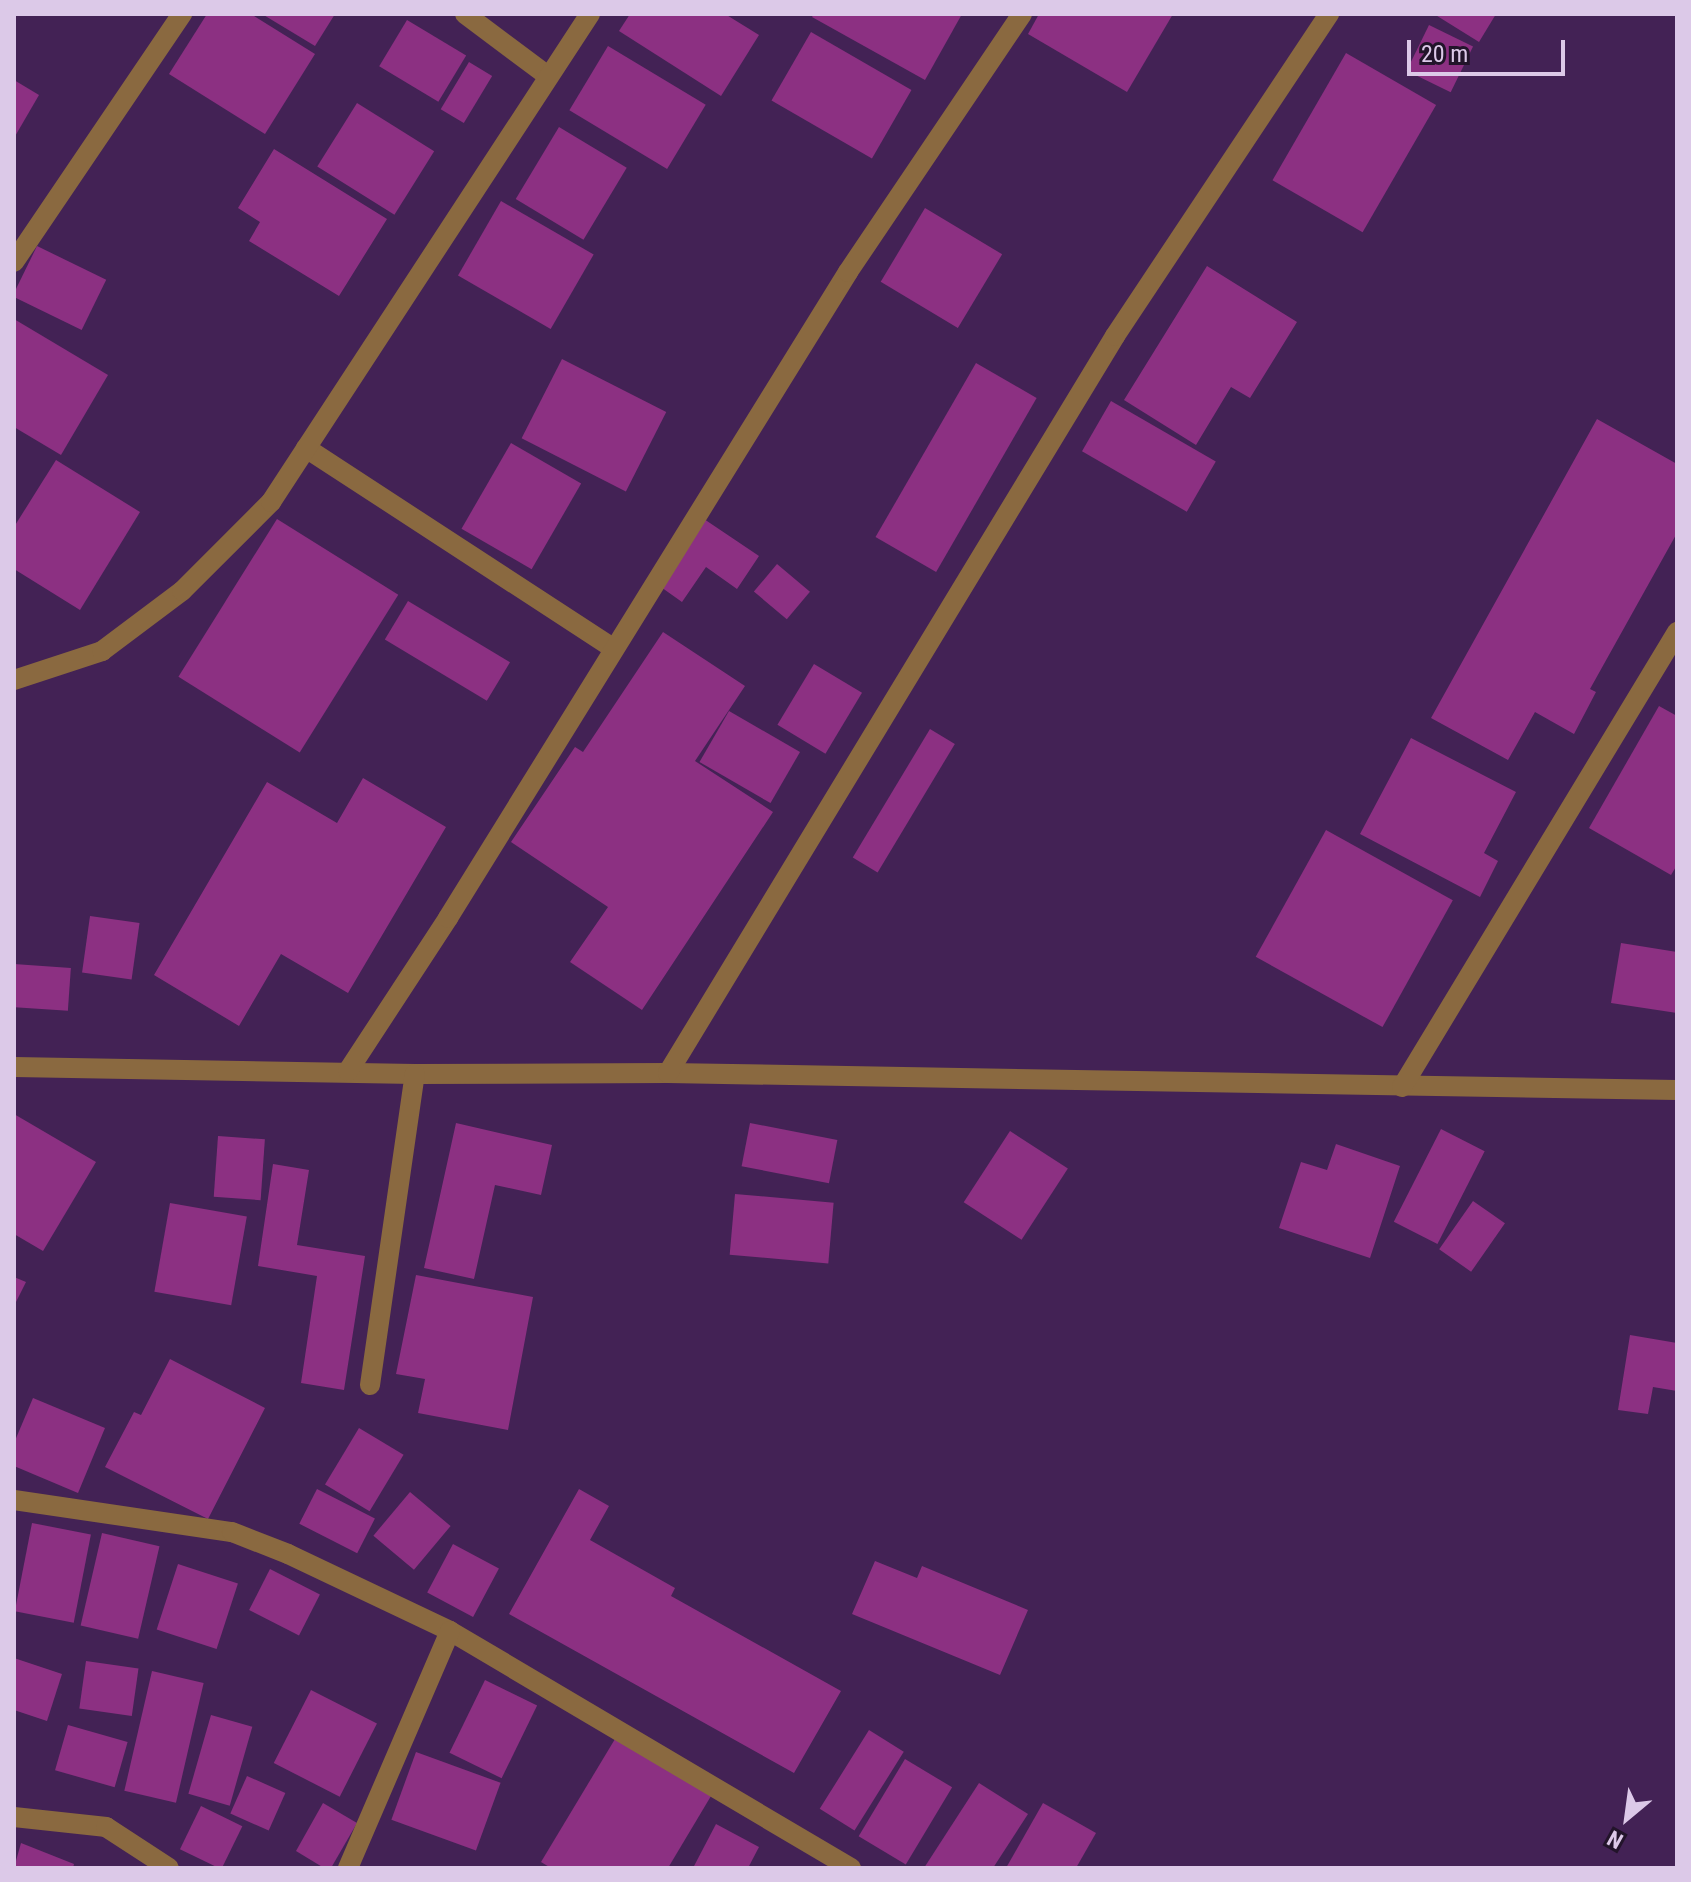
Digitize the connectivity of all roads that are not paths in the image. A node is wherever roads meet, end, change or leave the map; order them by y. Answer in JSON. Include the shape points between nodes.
{"nodes":[{"id":1,"x":182,"y":14,"type":"edge"},
{"id":2,"x":465,"y":14,"type":"edge"},
{"id":3,"x":590,"y":14,"type":"edge"},
{"id":4,"x":1022,"y":14,"type":"edge"},
{"id":5,"x":1329,"y":14,"type":"edge"},
{"id":6,"x":548,"y":76,"type":"junction"},
{"id":7,"x":14,"y":262,"type":"edge"},
{"id":8,"x":306,"y":448,"type":"junction"},
{"id":9,"x":1677,"y":632,"type":"edge"},
{"id":10,"x":613,"y":648,"type":"junction"},
{"id":11,"x":14,"y":680,"type":"edge"},
{"id":12,"x":14,"y":1067,"type":"edge"},
{"id":13,"x":348,"y":1071,"type":"junction"},
{"id":14,"x":668,"y":1073,"type":"junction"},
{"id":15,"x":415,"y":1074,"type":"junction"},
{"id":16,"x":1402,"y":1087,"type":"junction"},
{"id":17,"x":1677,"y":1090,"type":"edge"},
{"id":18,"x":370,"y":1385,"type":"dead end"},
{"id":19,"x":14,"y":1500,"type":"edge"},
{"id":20,"x":450,"y":1631,"type":"junction"},
{"id":21,"x":14,"y":1817,"type":"edge"},
{"id":22,"x":169,"y":1868,"type":"edge"},
{"id":23,"x":348,"y":1868,"type":"edge"},
{"id":24,"x":851,"y":1868,"type":"edge"}],
"edges":[{"from":1,"to":7,"type":"street"},
{"from":2,"to":6,"type":"street"},
{"from":3,"to":6,"type":"street"},
{"from":4,"to":10,"type":"street","via":[[848,272]]},
{"from":5,"to":14,"type":"street","via":[[1115,336]]},
{"from":6,"to":8,"type":"street"},
{"from":8,"to":10,"type":"street"},
{"from":8,"to":11,"type":"street","via":[[271,502],[182,591],[102,651]]},
{"from":9,"to":16,"type":"street"},
{"from":10,"to":13,"type":"street"},
{"from":12,"to":13,"type":"street"},
{"from":13,"to":15,"type":"street"},
{"from":14,"to":15,"type":"street"},
{"from":14,"to":16,"type":"street"},
{"from":15,"to":18,"type":"street"},
{"from":16,"to":17,"type":"street"},
{"from":19,"to":20,"type":"street","via":[[232,1532]]},
{"from":20,"to":23,"type":"street"},
{"from":20,"to":24,"type":"street"},
{"from":21,"to":22,"type":"street","via":[[106,1827]]}]}
